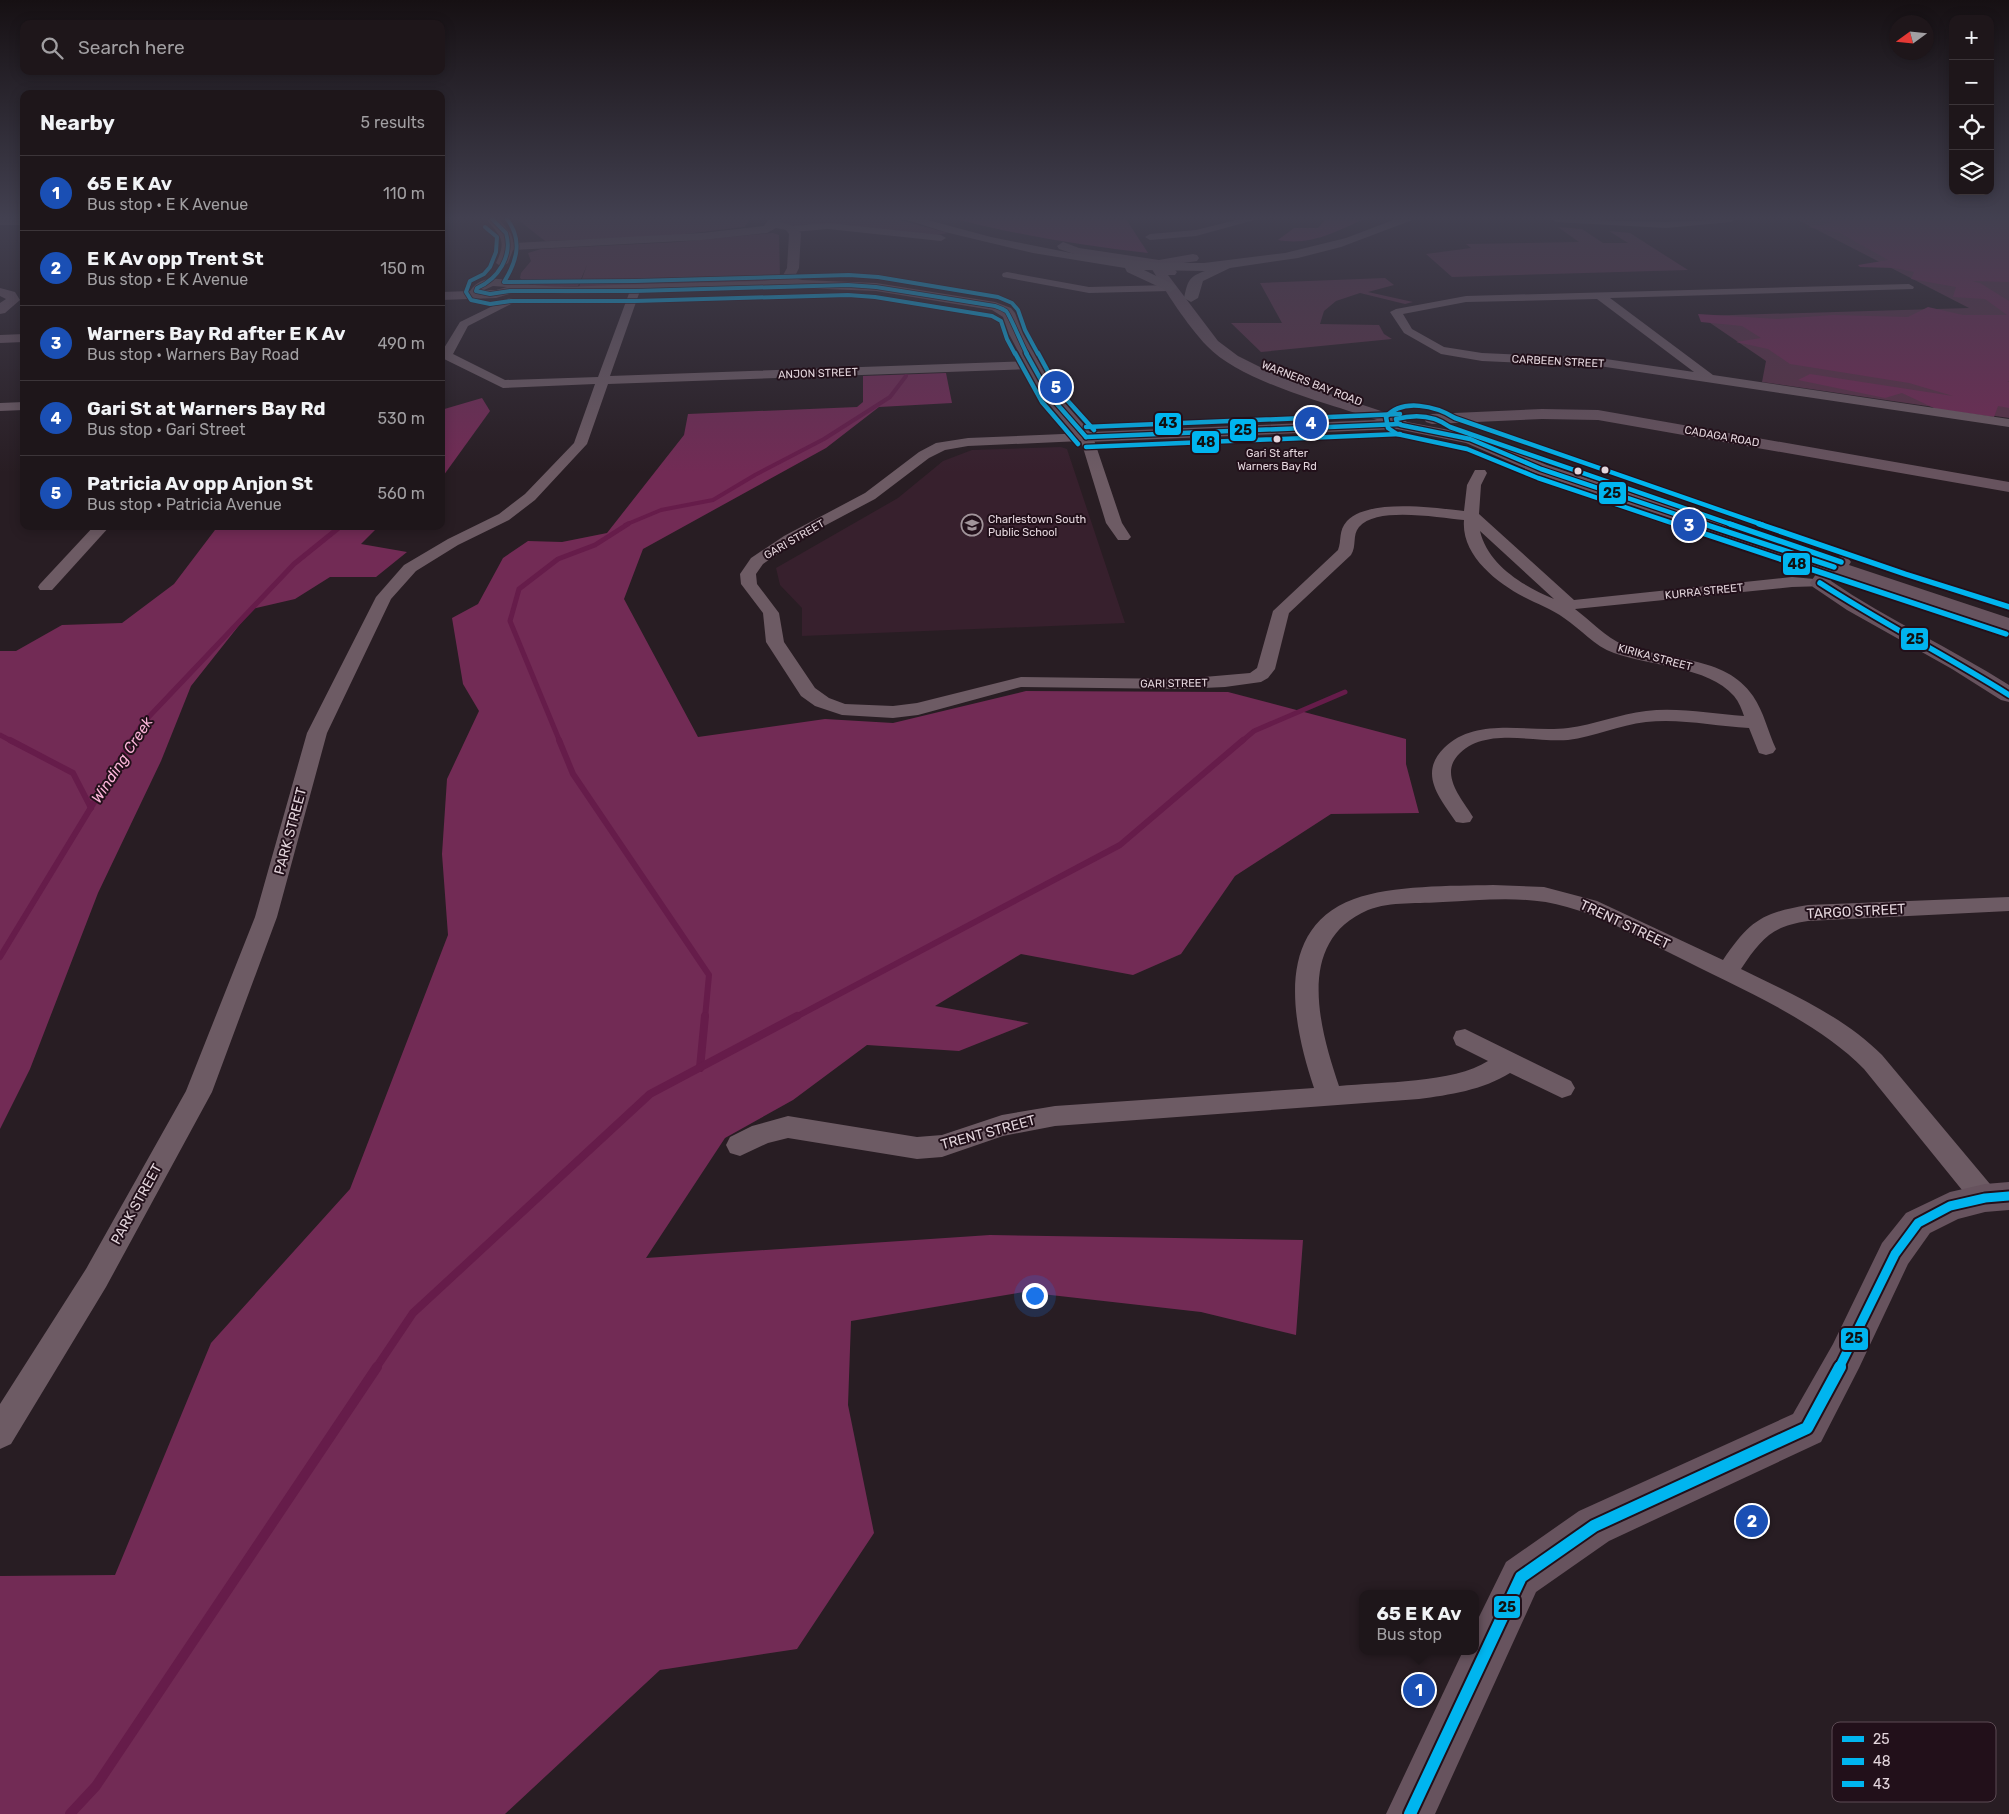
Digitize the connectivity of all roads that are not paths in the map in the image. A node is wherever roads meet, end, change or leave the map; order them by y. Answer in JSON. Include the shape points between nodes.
{"nodes":[{"id":1,"x":492,"y":304,"type":"edge"},
{"id":2,"x":630,"y":304,"type":"edge"},
{"id":3,"x":986,"y":304,"type":"edge"},
{"id":4,"x":1182,"y":304,"type":"edge"},
{"id":5,"x":1196,"y":304,"type":"edge"},
{"id":6,"x":1441,"y":304,"type":"edge"},
{"id":7,"x":1610,"y":304,"type":"edge"},
{"id":8,"x":0,"y":333,"type":"edge"},
{"id":9,"x":20,"y":333,"type":"edge"},
{"id":10,"x":20,"y":338,"type":"edge"},
{"id":11,"x":0,"y":339,"type":"edge"},
{"id":12,"x":1033,"y":365,"type":"junction"},
{"id":13,"x":1712,"y":379,"type":"junction"},
{"id":14,"x":604,"y":381,"type":"junction"},
{"id":15,"x":1347,"y":405,"type":"junction"},
{"id":16,"x":20,"y":406,"type":"edge"},
{"id":17,"x":0,"y":407,"type":"edge"},
{"id":18,"x":1414,"y":416,"type":"junction"},
{"id":19,"x":1524,"y":422,"type":"junction"},
{"id":20,"x":1398,"y":423,"type":"junction"},
{"id":21,"x":2009,"y":423,"type":"edge"},
{"id":22,"x":1442,"y":426,"type":"junction"},
{"id":23,"x":1347,"y":427,"type":"junction"},
{"id":24,"x":1086,"y":437,"type":"junction"},
{"id":25,"x":1506,"y":446,"type":"junction"},
{"id":26,"x":1480,"y":473,"type":"dead end"},
{"id":27,"x":2009,"y":487,"type":"edge"},
{"id":28,"x":2009,"y":494,"type":"edge"},
{"id":29,"x":1470,"y":516,"type":"junction"},
{"id":30,"x":99,"y":530,"type":"edge"},
{"id":31,"x":1123,"y":537,"type":"dead end"},
{"id":32,"x":1838,"y":564,"type":"junction"},
{"id":33,"x":1820,"y":582,"type":"junction"},
{"id":34,"x":46,"y":587,"type":"dead end"},
{"id":35,"x":1565,"y":606,"type":"junction"},
{"id":36,"x":2009,"y":617,"type":"edge"},
{"id":37,"x":2009,"y":625,"type":"edge"},
{"id":38,"x":2009,"y":695,"type":"edge"},
{"id":39,"x":1755,"y":723,"type":"junction"},
{"id":40,"x":1766,"y":749,"type":"dead end"},
{"id":41,"x":1463,"y":817,"type":"dead end"},
{"id":42,"x":2009,"y":904,"type":"edge"},
{"id":43,"x":1727,"y":972,"type":"junction"},
{"id":44,"x":1465,"y":1038,"type":"dead end"},
{"id":45,"x":1508,"y":1061,"type":"junction"},
{"id":46,"x":1562,"y":1088,"type":"dead end"},
{"id":47,"x":1330,"y":1098,"type":"junction"},
{"id":48,"x":740,"y":1145,"type":"dead end"},
{"id":49,"x":1997,"y":1197,"type":"edge"},
{"id":50,"x":0,"y":1433,"type":"edge"},
{"id":51,"x":1410,"y":1814,"type":"edge"}],
"edges":[{"from":1,"to":14,"type":"street","name":"ANJON STREET","via":[[464,324],[446,355],[503,384]]},
{"from":2,"to":14,"type":"street","name":"PARK STREET"},
{"from":3,"to":12,"type":"street","via":[[1000,308],[1010,316]]},
{"from":4,"to":15,"type":"street","name":"WARNERS BAY ROAD","via":[[1213,344],[1233,359],[1260,374]]},
{"from":5,"to":18,"type":"street","name":"WARNERS BAY ROAD","via":[[1224,338],[1252,359],[1373,407]]},
{"from":6,"to":13,"type":"street","name":"CARBEEN STREET","via":[[1396,312],[1408,331],[1441,350],[1599,362]]},
{"from":7,"to":13,"type":"street","name":"CARBEEN STREET"},
{"from":8,"to":9,"type":"street"},
{"from":10,"to":11,"type":"street"},
{"from":12,"to":14,"type":"street","name":"ANJON STREET"},
{"from":12,"to":24,"type":"street","via":[[1050,396]]},
{"from":13,"to":21,"type":"street","name":"CARBEEN STREET"},
{"from":14,"to":50,"type":"street","name":"PARK STREET","via":[[580,444],[530,497],[504,517],[410,568],[384,597],[317,733],[266,917],[198,1092],[96,1278]]},
{"from":15,"to":20,"type":"street","name":"WARNERS BAY ROAD"},
{"from":15,"to":23,"type":"street","via":[[1358,415]]},
{"from":16,"to":17,"type":"street"},
{"from":18,"to":20,"type":"street","name":"WARNERS BAY ROAD","via":[[1402,416]]},
{"from":18,"to":22,"type":"street","name":"WARNERS BAY ROAD"},
{"from":19,"to":22,"type":"street","name":"CADAGA ROAD"},
{"from":19,"to":25,"type":"street","via":[[1500,430]]},
{"from":19,"to":28,"type":"street","name":"CADAGA ROAD","via":[[1587,425],[1925,484]]},
{"from":20,"to":22,"type":"street","name":"WARNERS BAY ROAD","via":[[1418,430]]},
{"from":20,"to":23,"type":"street","name":"GARI STREET"},
{"from":22,"to":25,"type":"street","name":"WARNERS BAY ROAD"},
{"from":22,"to":27,"type":"street","name":"CADAGA ROAD","via":[[1542,414],[1598,415]]},
{"from":22,"to":32,"type":"street","name":"WARNERS BAY ROAD","via":[[1541,469],[1707,526]]},
{"from":23,"to":24,"type":"street","name":"GARI STREET"},
{"from":24,"to":29,"type":"street","name":"GARI STREET","via":[[942,446],[924,454],[870,496],[789,539],[757,561],[748,574],[749,584],[772,613],[775,642],[808,692],[822,702],[842,709],[893,712],[918,710],[1021,682],[1182,684],[1255,678],[1266,669],[1281,611],[1344,552],[1348,534],[1356,521],[1369,515],[1401,510]]},
{"from":24,"to":31,"type":"street","via":[[1114,523]]},
{"from":25,"to":32,"type":"street","name":"WARNERS BAY ROAD"},
{"from":26,"to":29,"type":"street","name":"KIRIKA STREET","via":[[1475,479]]},
{"from":29,"to":35,"type":"street","name":"KIRIKA STREET"},
{"from":29,"to":35,"type":"street","name":"KIRIKA STREET","via":[[1476,548],[1484,559],[1523,589]]},
{"from":30,"to":34,"type":"street"},
{"from":32,"to":33,"type":"street","via":[[1824,574]]},
{"from":32,"to":36,"type":"street","name":"WARNERS BAY ROAD"},
{"from":32,"to":37,"type":"street","name":"WARNERS BAY ROAD"},
{"from":33,"to":35,"type":"street","name":"KURRA STREET","via":[[1792,582]]},
{"from":33,"to":38,"type":"street","via":[[1844,600]]},
{"from":35,"to":39,"type":"street","name":"KIRIKA STREET","via":[[1601,640],[1619,649],[1696,668],[1725,680],[1743,694]]},
{"from":39,"to":40,"type":"street","name":"KIRIKA STREET"},
{"from":39,"to":41,"type":"street","via":[[1649,716],[1569,734],[1474,737],[1452,749],[1441,772],[1446,789]]},
{"from":42,"to":43,"type":"street","name":"TARGO STREET","via":[[1808,913],[1783,917],[1753,934]]},
{"from":43,"to":47,"type":"street","name":"TRENT STREET","via":[[1590,906],[1554,896],[1507,892],[1382,900],[1360,905],[1339,915],[1322,929],[1309,957],[1308,1020]]},
{"from":43,"to":49,"type":"street","name":"TRENT STREET","via":[[1820,1021],[1855,1044]]},
{"from":44,"to":45,"type":"street"},
{"from":45,"to":46,"type":"street"},
{"from":45,"to":47,"type":"street","name":"TRENT STREET","via":[[1497,1070],[1462,1082]]},
{"from":47,"to":48,"type":"street","name":"TRENT STREET","via":[[1055,1116],[1020,1122],[928,1148],[788,1127],[761,1134]]},
{"from":49,"to":51,"type":"street","via":[[1950,1206],[1918,1223],[1895,1254],[1807,1428],[1594,1526],[1521,1577]]}]}
